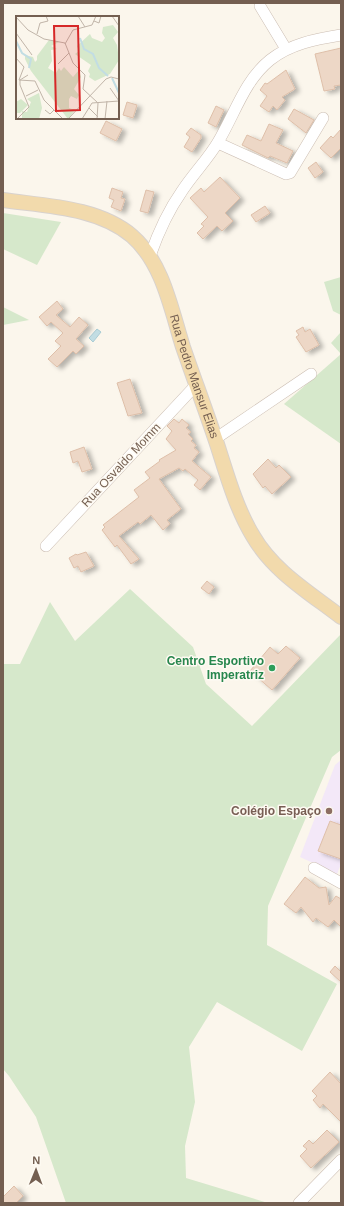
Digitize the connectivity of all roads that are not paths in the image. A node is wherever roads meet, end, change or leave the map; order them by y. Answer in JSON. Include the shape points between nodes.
{"nodes":[{"id":1,"x":260,"y":6,"type":"dead end"},
{"id":2,"x":341,"y":35,"type":"edge"},
{"id":3,"x":286,"y":49,"type":"junction"},
{"id":4,"x":323,"y":118,"type":"dead end"},
{"id":5,"x":218,"y":143,"type":"junction"},
{"id":6,"x":3,"y":200,"type":"edge"},
{"id":7,"x":150,"y":256,"type":"junction"},
{"id":8,"x":311,"y":374,"type":"dead end"},
{"id":9,"x":196,"y":385,"type":"junction"},
{"id":10,"x":215,"y":438,"type":"junction"},
{"id":11,"x":46,"y":546,"type":"dead end"},
{"id":12,"x":341,"y":618,"type":"edge"},
{"id":13,"x":314,"y":868,"type":"dead end"},
{"id":14,"x":341,"y":883,"type":"edge"},
{"id":15,"x":341,"y":1160,"type":"edge"},
{"id":16,"x":299,"y":1203,"type":"edge"}],
"edges":[{"from":1,"to":3,"type":"street"},
{"from":2,"to":3,"type":"street"},
{"from":3,"to":5,"type":"street","via":[[270,60],[251,80]]},
{"from":4,"to":5,"type":"street","via":[[290,173],[286,174]]},
{"from":5,"to":7,"type":"street","via":[[174,202]]},
{"from":6,"to":7,"type":"main road","name":"Rua Pedro Mansur Elias","via":[[73,210],[113,223],[132,236]]},
{"from":7,"to":9,"type":"main road","name":"Rua Pedro Mansur Elias","via":[[163,283]]},
{"from":8,"to":10,"type":"street"},
{"from":9,"to":10,"type":"main road","name":"Rua Pedro Mansur Elias"},
{"from":9,"to":11,"type":"street","name":"Rua Osvaldo Momm"},
{"from":10,"to":12,"type":"main road","name":"Rua Pedro Mansur Elias","via":[[237,504],[259,546],[276,565]]},
{"from":13,"to":14,"type":"street"},
{"from":15,"to":16,"type":"street"}]}
